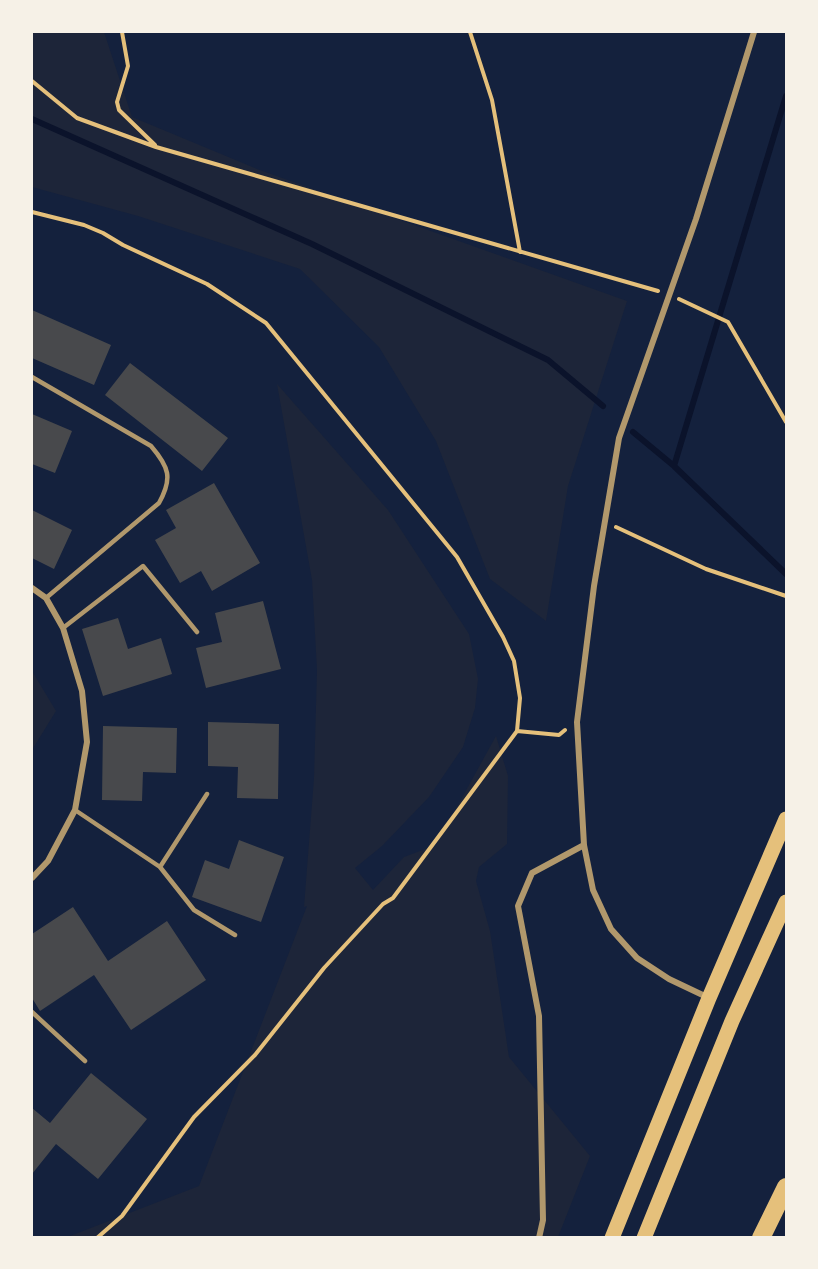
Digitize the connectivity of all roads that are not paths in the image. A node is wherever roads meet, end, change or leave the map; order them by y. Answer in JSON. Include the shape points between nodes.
{"nodes":[{"id":1,"x":754,"y":32,"type":"edge"},
{"id":2,"x":32,"y":377,"type":"edge"},
{"id":3,"x":32,"y":588,"type":"edge"},
{"id":4,"x":46,"y":598,"type":"junction"},
{"id":5,"x":63,"y":628,"type":"junction"},
{"id":6,"x":197,"y":632,"type":"dead end"},
{"id":7,"x":207,"y":794,"type":"dead end"},
{"id":8,"x":75,"y":810,"type":"junction"},
{"id":9,"x":786,"y":819,"type":"edge"},
{"id":10,"x":584,"y":844,"type":"junction"},
{"id":11,"x":160,"y":867,"type":"junction"},
{"id":12,"x":32,"y":878,"type":"edge"},
{"id":13,"x":786,"y":902,"type":"edge"},
{"id":14,"x":235,"y":935,"type":"dead end"},
{"id":15,"x":709,"y":998,"type":"junction"},
{"id":16,"x":32,"y":1012,"type":"edge"},
{"id":17,"x":85,"y":1061,"type":"dead end"},
{"id":18,"x":786,"y":1187,"type":"edge"},
{"id":19,"x":538,"y":1238,"type":"edge"},
{"id":20,"x":612,"y":1238,"type":"edge"},
{"id":21,"x":644,"y":1238,"type":"edge"},
{"id":22,"x":761,"y":1238,"type":"edge"}],
"edges":[{"from":1,"to":10,"type":"street","via":[[696,219],[619,438],[577,722]]},
{"from":2,"to":4,"type":"lane","via":[[152,446],[163,459],[168,476],[167,489],[159,502]]},
{"from":3,"to":4,"type":"street"},
{"from":4,"to":5,"type":"street"},
{"from":5,"to":6,"type":"lane","via":[[143,566]]},
{"from":5,"to":8,"type":"street","via":[[82,691],[87,742]]},
{"from":7,"to":11,"type":"lane"},
{"from":8,"to":11,"type":"lane"},
{"from":8,"to":12,"type":"street","via":[[48,861]]},
{"from":9,"to":15,"type":"main road"},
{"from":10,"to":15,"type":"street","via":[[593,890],[611,929],[637,958]]},
{"from":10,"to":19,"type":"street","via":[[532,873],[518,906],[539,1016],[543,1220]]},
{"from":11,"to":14,"type":"lane","via":[[194,910]]},
{"from":13,"to":21,"type":"main road","via":[[732,1021]]},
{"from":15,"to":20,"type":"main road"},
{"from":16,"to":17,"type":"lane"},
{"from":18,"to":22,"type":"highway"}]}
